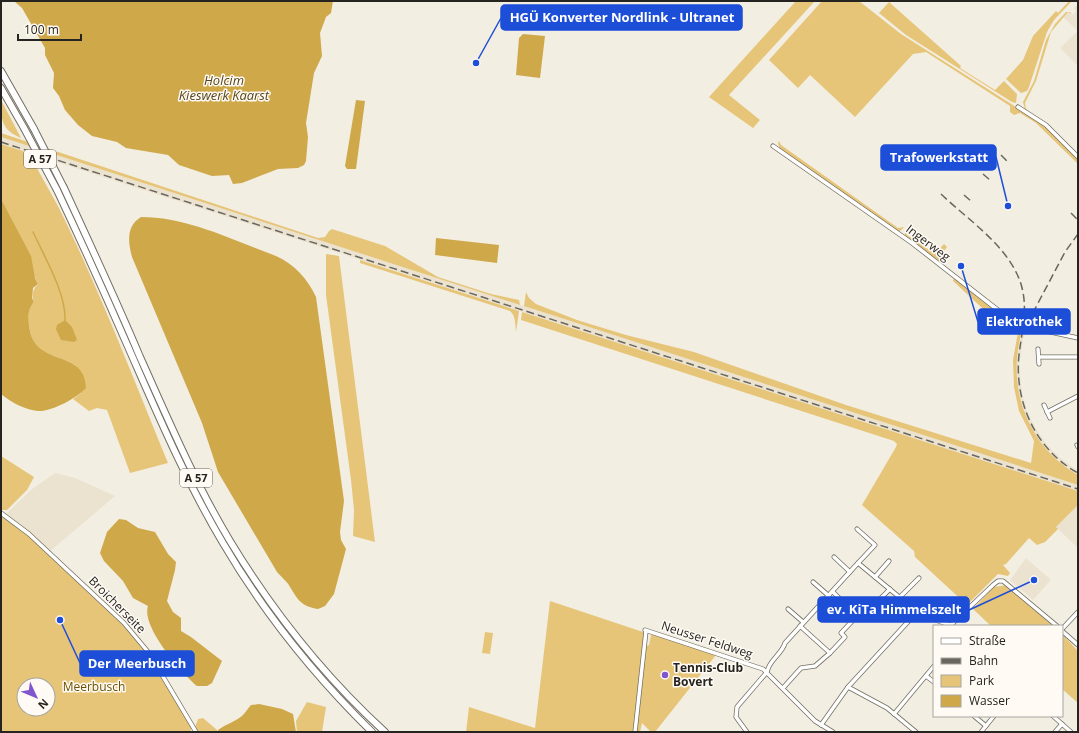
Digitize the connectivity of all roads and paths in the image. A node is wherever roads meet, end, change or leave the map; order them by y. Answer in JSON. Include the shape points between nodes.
{"nodes":[{"id":1,"x":1,"y":71,"type":"edge"},
{"id":2,"x":1,"y":88,"type":"edge"},
{"id":3,"x":1018,"y":107,"type":"dead end"},
{"id":4,"x":773,"y":146,"type":"dead end"},
{"id":5,"x":1078,"y":157,"type":"edge"},
{"id":6,"x":1078,"y":338,"type":"edge"},
{"id":7,"x":1038,"y":349,"type":"dead end"},
{"id":8,"x":1039,"y":357,"type":"junction"},
{"id":9,"x":1078,"y":357,"type":"edge"},
{"id":10,"x":1039,"y":364,"type":"dead end"},
{"id":11,"x":1078,"y":396,"type":"edge"},
{"id":12,"x":1044,"y":405,"type":"dead end"},
{"id":13,"x":1047,"y":412,"type":"junction"},
{"id":14,"x":1050,"y":418,"type":"dead end"},
{"id":15,"x":1,"y":514,"type":"edge"},
{"id":16,"x":857,"y":530,"type":"dead end"},
{"id":17,"x":834,"y":557,"type":"dead end"},
{"id":18,"x":889,"y":561,"type":"dead end"},
{"id":19,"x":858,"y":563,"type":"junction"},
{"id":20,"x":850,"y":572,"type":"junction"},
{"id":21,"x":875,"y":578,"type":"junction"},
{"id":22,"x":919,"y":578,"type":"dead end"},
{"id":23,"x":813,"y":582,"type":"dead end"},
{"id":24,"x":890,"y":589,"type":"junction"},
{"id":25,"x":833,"y":592,"type":"junction"},
{"id":26,"x":829,"y":596,"type":"junction"},
{"id":27,"x":900,"y":597,"type":"junction"},
{"id":28,"x":788,"y":609,"type":"dead end"},
{"id":29,"x":917,"y":612,"type":"junction"},
{"id":30,"x":1078,"y":612,"type":"edge"},
{"id":31,"x":857,"y":616,"type":"junction"},
{"id":32,"x":802,"y":624,"type":"junction"},
{"id":33,"x":953,"y":625,"type":"edge"},
{"id":34,"x":1056,"y":625,"type":"edge"},
{"id":35,"x":1063,"y":629,"type":"edge"},
{"id":36,"x":1063,"y":631,"type":"edge"},
{"id":37,"x":1078,"y":645,"type":"edge"},
{"id":38,"x":830,"y":653,"type":"junction"},
{"id":39,"x":933,"y":667,"type":"edge"},
{"id":40,"x":766,"y":672,"type":"junction"},
{"id":41,"x":926,"y":676,"type":"junction"},
{"id":42,"x":933,"y":681,"type":"edge"},
{"id":43,"x":848,"y":687,"type":"junction"},
{"id":44,"x":783,"y":688,"type":"junction"},
{"id":45,"x":894,"y":714,"type":"junction"},
{"id":46,"x":975,"y":717,"type":"edge"},
{"id":47,"x":993,"y":717,"type":"edge"},
{"id":48,"x":1054,"y":717,"type":"edge"},
{"id":49,"x":1062,"y":724,"type":"junction"},
{"id":50,"x":821,"y":725,"type":"junction"},
{"id":51,"x":986,"y":726,"type":"junction"},
{"id":52,"x":196,"y":732,"type":"edge"},
{"id":53,"x":372,"y":732,"type":"edge"},
{"id":54,"x":385,"y":732,"type":"edge"},
{"id":55,"x":635,"y":732,"type":"edge"},
{"id":56,"x":747,"y":732,"type":"edge"},
{"id":57,"x":833,"y":732,"type":"edge"},
{"id":58,"x":916,"y":732,"type":"edge"},
{"id":59,"x":981,"y":732,"type":"edge"},
{"id":60,"x":1055,"y":732,"type":"edge"},
{"id":61,"x":1071,"y":732,"type":"edge"}],
"edges":[{"from":1,"to":54,"type":"highway","number":"A 57","bridge":true,"via":[[64,188],[179,444],[230,541],[268,600],[300,642],[339,687]]},
{"from":2,"to":53,"type":"highway","number":"A 57","bridge":true,"via":[[57,190],[173,448],[223,544],[290,641]]},
{"from":3,"to":5,"type":"street","via":[[1046,125]]},
{"from":4,"to":6,"type":"street","name":"Ingerweg","via":[[912,243],[1003,314],[1034,328],[1040,327],[1046,331]]},
{"from":7,"to":8,"type":"street"},
{"from":8,"to":9,"type":"street"},
{"from":8,"to":10,"type":"street"},
{"from":11,"to":13,"type":"street"},
{"from":12,"to":13,"type":"street"},
{"from":13,"to":14,"type":"street"},
{"from":15,"to":52,"type":"street","name":"Broicherseite","via":[[29,534],[124,623],[149,654]]},
{"from":16,"to":19,"type":"street","via":[[875,545]]},
{"from":17,"to":20,"type":"street"},
{"from":18,"to":21,"type":"street"},
{"from":19,"to":20,"type":"street"},
{"from":19,"to":21,"type":"street"},
{"from":20,"to":25,"type":"street"},
{"from":21,"to":24,"type":"street"},
{"from":22,"to":27,"type":"street"},
{"from":23,"to":26,"type":"street"},
{"from":24,"to":27,"type":"street"},
{"from":24,"to":31,"type":"street","via":[[877,603]]},
{"from":25,"to":26,"type":"street"},
{"from":25,"to":31,"type":"street"},
{"from":26,"to":32,"type":"street"},
{"from":27,"to":29,"type":"street"},
{"from":28,"to":32,"type":"street"},
{"from":29,"to":33,"type":"street"},
{"from":29,"to":43,"type":"street"},
{"from":30,"to":35,"type":"street"},
{"from":31,"to":38,"type":"street","via":[[841,633],[845,637]]},
{"from":32,"to":38,"type":"street"},
{"from":32,"to":40,"type":"street","via":[[785,643]]},
{"from":33,"to":34,"type":"street","via":[[993,585],[1003,580]]},
{"from":36,"to":37,"type":"street"},
{"from":38,"to":44,"type":"street","via":[[815,666],[801,668]]},
{"from":39,"to":41,"type":"street"},
{"from":40,"to":44,"type":"street","name":"Neusser Feldweg"},
{"from":40,"to":55,"type":"street","name":"Neusser Feldweg","via":[[757,666],[645,631]]},
{"from":40,"to":56,"type":"street","via":[[737,707],[736,718]]},
{"from":41,"to":42,"type":"street"},
{"from":41,"to":45,"type":"street"},
{"from":43,"to":45,"type":"street","via":[[878,702]]},
{"from":43,"to":50,"type":"street"},
{"from":44,"to":50,"type":"street","name":"Neusser Feldweg"},
{"from":45,"to":58,"type":"street"},
{"from":46,"to":51,"type":"street"},
{"from":47,"to":51,"type":"street"},
{"from":48,"to":49,"type":"street"},
{"from":49,"to":60,"type":"street"},
{"from":49,"to":61,"type":"street"},
{"from":50,"to":57,"type":"street","name":"Neusser Feldweg"},
{"from":51,"to":59,"type":"street"}]}
